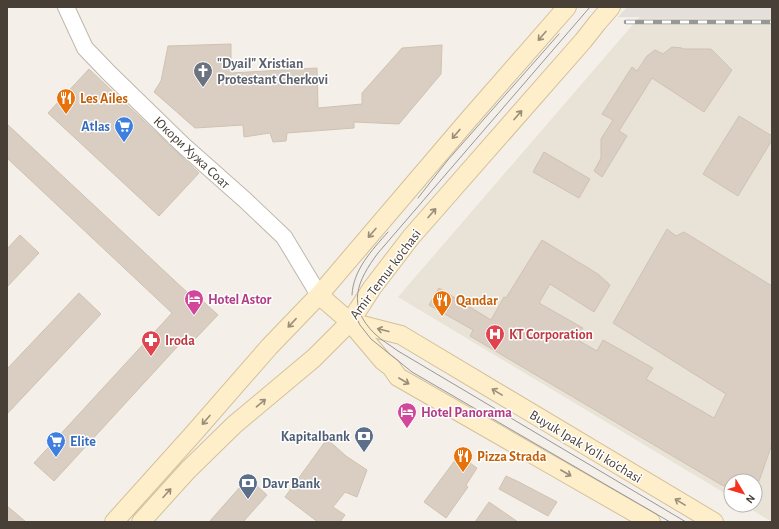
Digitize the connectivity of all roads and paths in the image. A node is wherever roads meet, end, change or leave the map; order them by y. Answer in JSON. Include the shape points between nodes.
{"nodes":[{"id":1,"x":66,"y":7,"type":"edge"},
{"id":2,"x":567,"y":7,"type":"edge"},
{"id":3,"x":612,"y":7,"type":"edge"},
{"id":4,"x":320,"y":295,"type":"junction"},
{"id":5,"x":350,"y":322,"type":"junction"},
{"id":6,"x":114,"y":522,"type":"edge"},
{"id":7,"x":141,"y":522,"type":"edge"},
{"id":8,"x":651,"y":522,"type":"edge"},
{"id":9,"x":714,"y":522,"type":"edge"}],
"edges":[{"from":1,"to":4,"type":"street","name":"Юкори Хужа Соат","via":[[85,48],[183,145],[284,237]]},
{"from":2,"to":4,"type":"main road","one_way":true},
{"from":5,"to":3,"type":"main road","name":"Amir Temur ko'chasi","one_way":true,"via":[[411,237]]},
{"from":4,"to":5,"type":"main road","name":"Buyuk Ipak Yo'li ko'chasi"},
{"from":4,"to":6,"type":"main road","one_way":true,"via":[[269,347]]},
{"from":7,"to":5,"type":"main road","name":"Amir Temur ko'chasi","one_way":true,"via":[[188,470],[234,426],[314,358]]},
{"from":5,"to":8,"type":"main road","name":"Buyuk Ipak Yo'li ko'chasi","one_way":true,"via":[[398,377]]},
{"from":9,"to":5,"type":"main road","name":"Buyuk Ipak Yo'li ko'chasi","one_way":true,"via":[[401,335]]}]}
